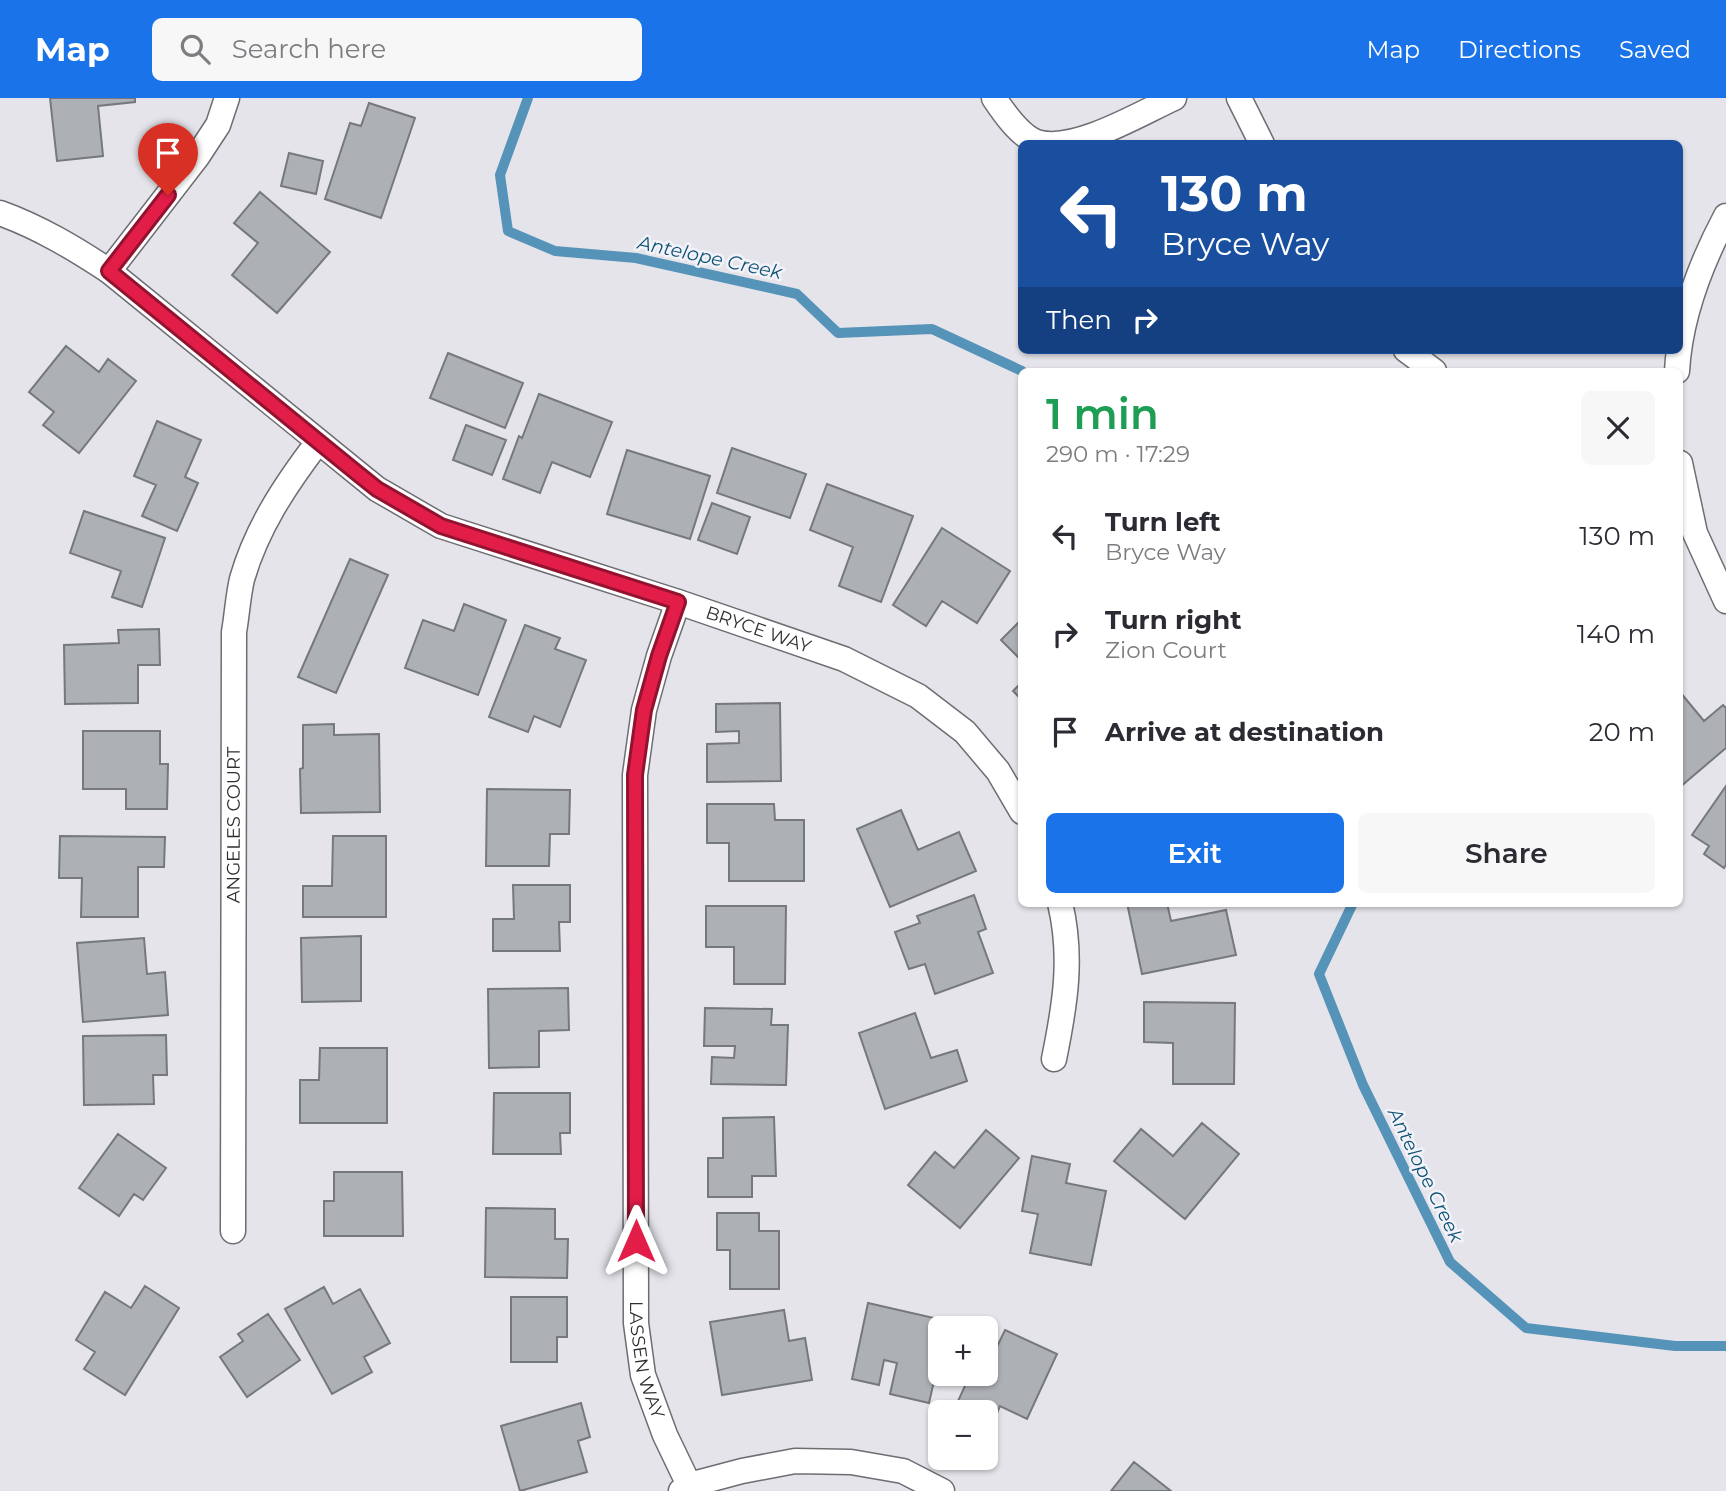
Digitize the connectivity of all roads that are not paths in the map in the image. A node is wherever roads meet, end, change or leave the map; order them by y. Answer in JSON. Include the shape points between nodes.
{"nodes":[{"id":1,"x":227,"y":98,"type":"edge"},
{"id":2,"x":994,"y":98,"type":"edge"},
{"id":3,"x":1174,"y":98,"type":"edge"},
{"id":4,"x":1239,"y":98,"type":"edge"},
{"id":5,"x":1035,"y":140,"type":"edge"},
{"id":6,"x":1083,"y":140,"type":"edge"},
{"id":7,"x":1260,"y":140,"type":"edge"},
{"id":8,"x":0,"y":213,"type":"edge"},
{"id":9,"x":1726,"y":216,"type":"edge"},
{"id":10,"x":109,"y":271,"type":"junction"},
{"id":11,"x":1683,"y":337,"type":"edge"},
{"id":12,"x":1411,"y":354,"type":"edge"},
{"id":13,"x":1430,"y":368,"type":"edge"},
{"id":14,"x":318,"y":442,"type":"junction"},
{"id":15,"x":1683,"y":477,"type":"edge"},
{"id":16,"x":1726,"y":601,"type":"edge"},
{"id":17,"x":678,"y":602,"type":"junction"},
{"id":18,"x":1018,"y":805,"type":"edge"},
{"id":19,"x":1061,"y":907,"type":"edge"},
{"id":20,"x":1054,"y":1059,"type":"dead end"},
{"id":21,"x":233,"y":1231,"type":"dead end"},
{"id":22,"x":685,"y":1488,"type":"edge"},
{"id":23,"x":942,"y":1491,"type":"edge"}],
"edges":[{"from":1,"to":10,"type":"street","via":[[218,125],[197,157]]},
{"from":2,"to":5,"type":"street","via":[[1012,124]]},
{"from":3,"to":6,"type":"street"},
{"from":4,"to":7,"type":"street"},
{"from":8,"to":10,"type":"street","name":"BRYCE WAY","via":[[66,243]]},
{"from":9,"to":11,"type":"street","via":[[1690,298]]},
{"from":10,"to":14,"type":"street","name":"BRYCE WAY"},
{"from":12,"to":13,"type":"street"},
{"from":14,"to":17,"type":"street","name":"BRYCE WAY","via":[[377,489],[441,526]]},
{"from":14,"to":21,"type":"street","name":"ANGELES COURT","via":[[286,484],[256,537],[242,581],[234,632]]},
{"from":15,"to":16,"type":"street","via":[[1695,533]]},
{"from":17,"to":18,"type":"street","name":"BRYCE WAY","via":[[844,659],[918,696],[965,732],[998,771]]},
{"from":17,"to":22,"type":"street","name":"LASSEN WAY","via":[[644,710],[635,775],[636,1323],[643,1375]]},
{"from":19,"to":20,"type":"street","via":[[1067,933],[1065,1002]]},
{"from":22,"to":23,"type":"street","via":[[795,1461],[850,1462],[903,1471]]}]}
